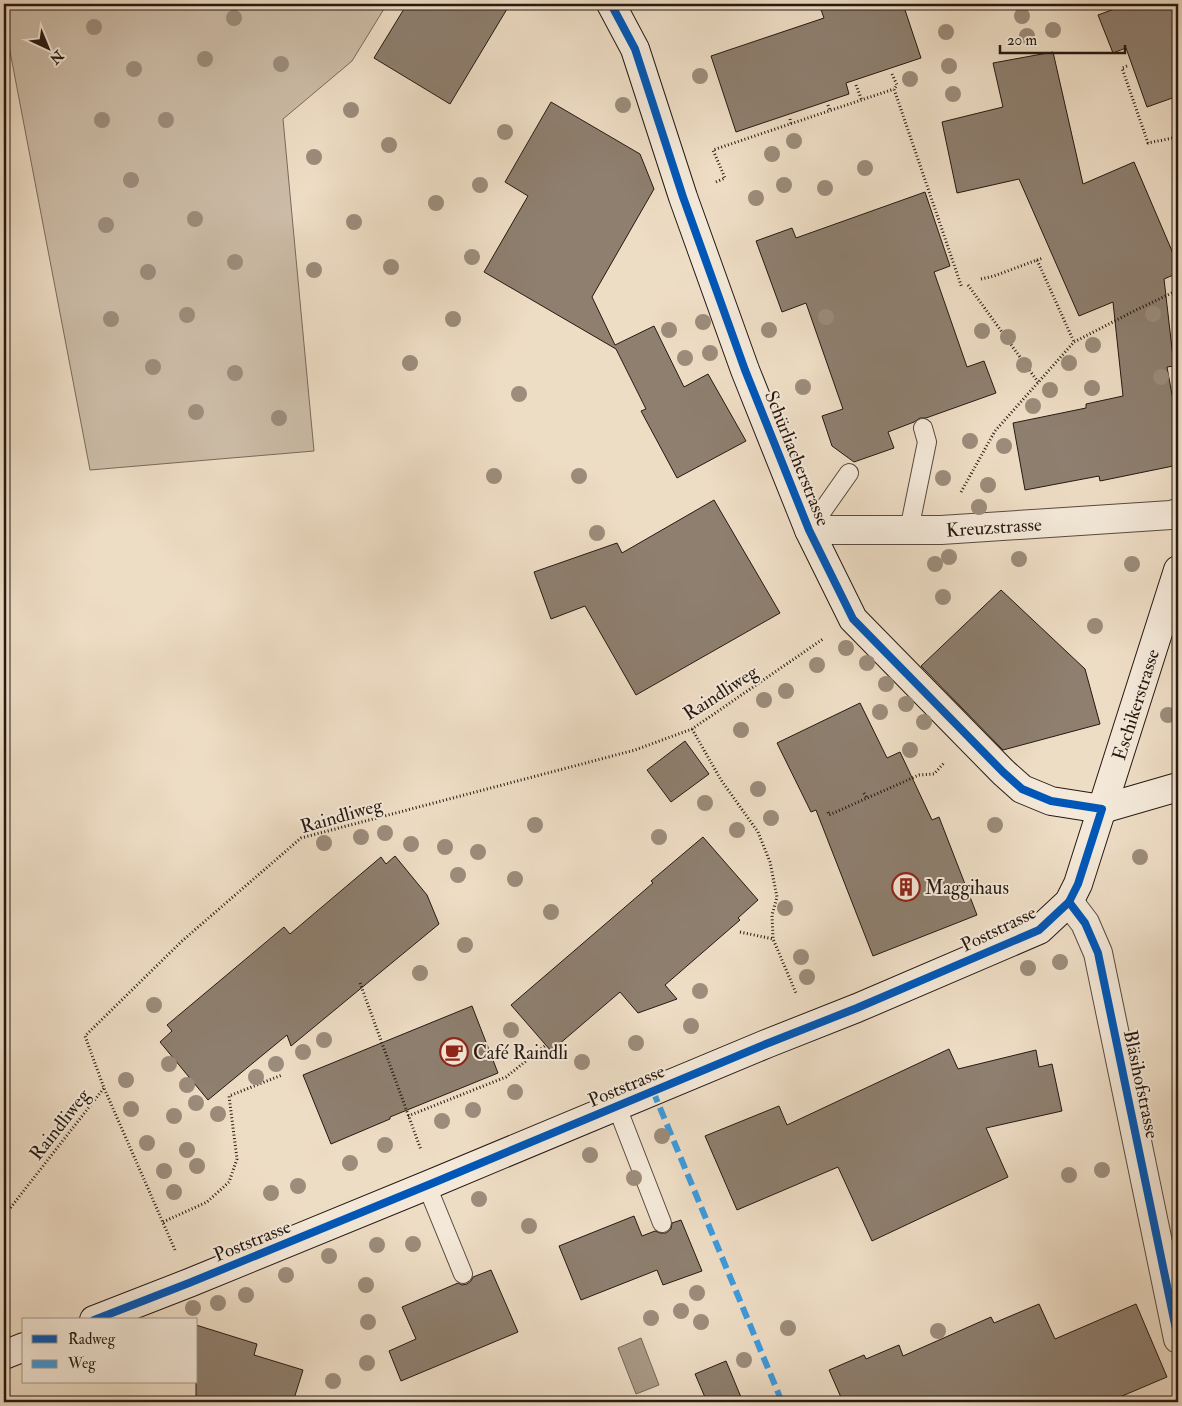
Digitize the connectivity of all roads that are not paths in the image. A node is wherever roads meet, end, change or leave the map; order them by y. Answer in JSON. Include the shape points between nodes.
{"nodes":[{"id":1,"x":612,"y":4,"type":"edge"},
{"id":2,"x":923,"y":428,"type":"dead end"},
{"id":3,"x":849,"y":473,"type":"dead end"},
{"id":4,"x":1178,"y":513,"type":"edge"},
{"id":5,"x":809,"y":530,"type":"junction"},
{"id":6,"x":909,"y":530,"type":"junction"},
{"id":7,"x":1178,"y":570,"type":"edge"},
{"id":8,"x":1178,"y":787,"type":"edge"},
{"id":9,"x":1102,"y":809,"type":"junction"},
{"id":10,"x":1069,"y":902,"type":"junction"},
{"id":11,"x":616,"y":1107,"type":"junction"},
{"id":12,"x":430,"y":1184,"type":"junction"},
{"id":13,"x":662,"y":1223,"type":"dead end"},
{"id":14,"x":463,"y":1274,"type":"dead end"},
{"id":15,"x":99,"y":1318,"type":"edge"},
{"id":16,"x":1178,"y":1339,"type":"edge"},
{"id":17,"x":22,"y":1348,"type":"edge"},
{"id":18,"x":4,"y":1355,"type":"edge"}],
"edges":[{"from":1,"to":5,"type":"street","name":"Schürliacherstrasse","via":[[635,49],[683,197],[745,370]]},
{"from":2,"to":6,"type":"lane","via":[[927,442]]},
{"from":3,"to":5,"type":"lane"},
{"from":4,"to":6,"type":"street","name":"Kreuzstrasse"},
{"from":5,"to":6,"type":"street","name":"Kreuzstrasse"},
{"from":5,"to":9,"type":"street","name":"Schürliacherstrasse","via":[[853,619],[996,765],[1022,789],[1050,800]]},
{"from":7,"to":9,"type":"street","name":"Eschikerstrasse"},
{"from":8,"to":9,"type":"street"},
{"from":9,"to":10,"type":"street","name":"Poststrasse"},
{"from":10,"to":11,"type":"street","name":"Poststrasse","via":[[1039,930]]},
{"from":10,"to":16,"type":"street","name":"Bläsihofstrasse","via":[[1085,922],[1098,953]]},
{"from":11,"to":12,"type":"street","name":"Poststrasse"},
{"from":11,"to":13,"type":"lane"},
{"from":12,"to":14,"type":"lane"},
{"from":12,"to":15,"type":"street","name":"Poststrasse"},
{"from":17,"to":18,"type":"street"}]}
